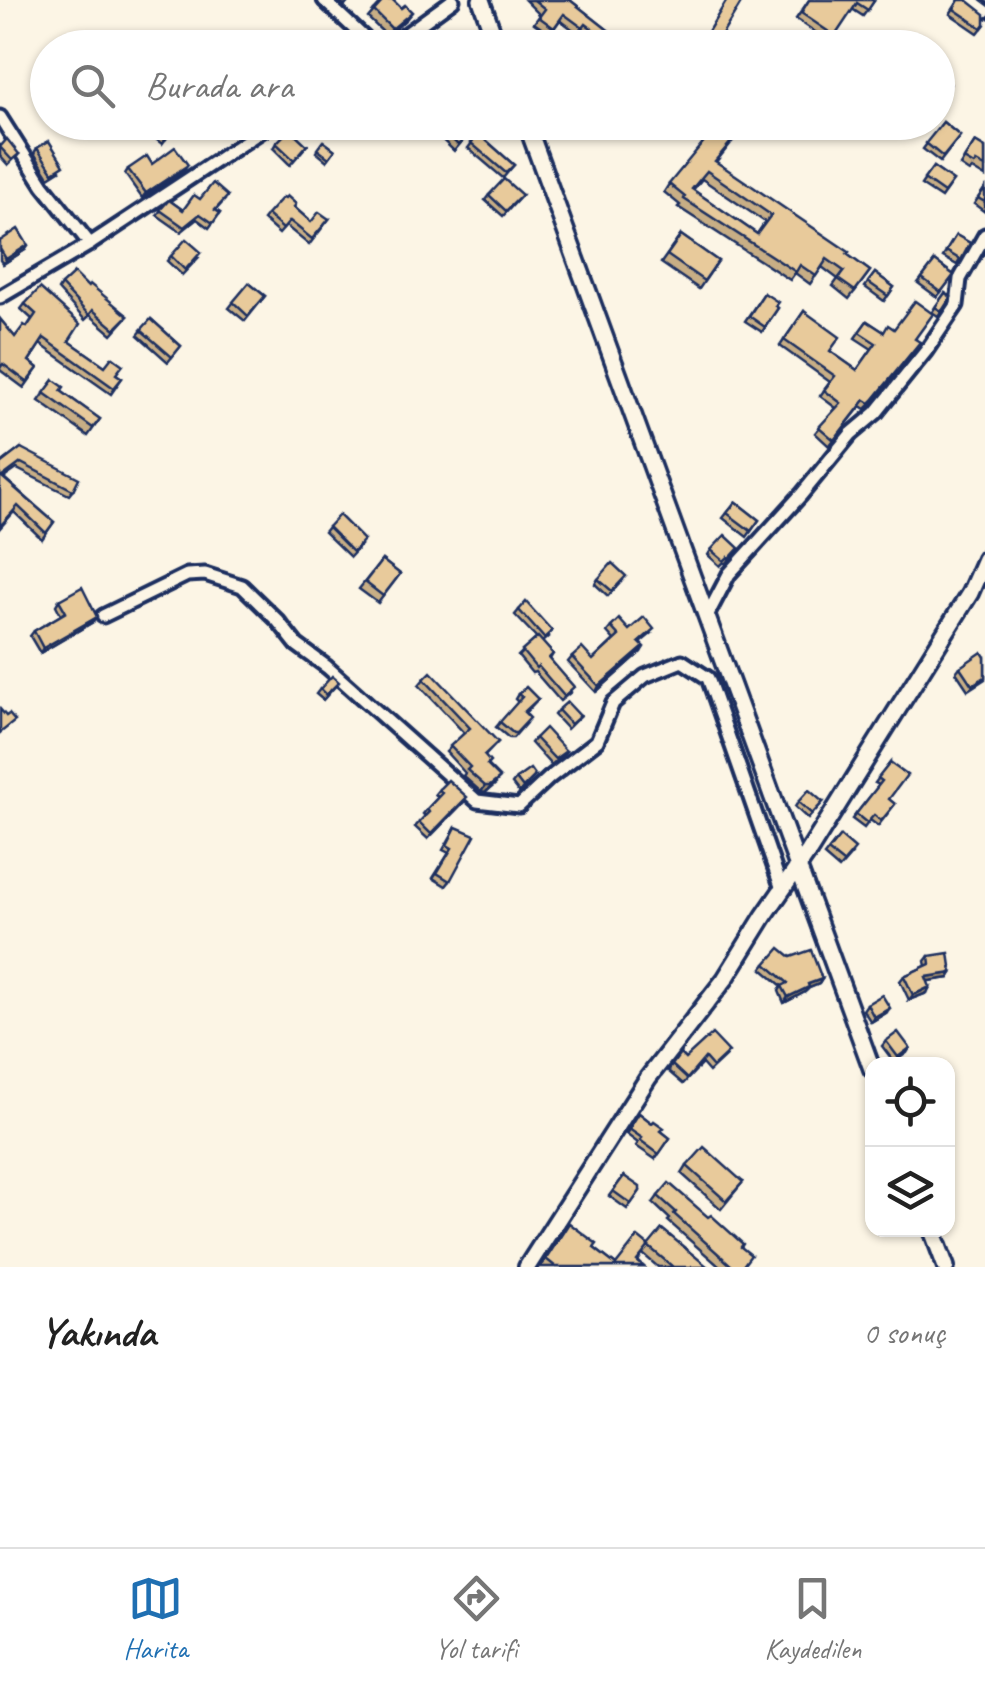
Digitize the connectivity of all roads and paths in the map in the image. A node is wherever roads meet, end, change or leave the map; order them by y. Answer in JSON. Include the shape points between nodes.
{"nodes":[{"id":1,"x":324,"y":0,"type":"edge"},
{"id":2,"x":481,"y":0,"type":"edge"},
{"id":3,"x":970,"y":0,"type":"edge"},
{"id":4,"x":444,"y":2,"type":"edge"},
{"id":5,"x":985,"y":12,"type":"edge"},
{"id":6,"x":356,"y":30,"type":"edge"},
{"id":7,"x":409,"y":30,"type":"edge"},
{"id":8,"x":492,"y":30,"type":"edge"},
{"id":9,"x":0,"y":117,"type":"edge"},
{"id":10,"x":248,"y":140,"type":"edge"},
{"id":11,"x":533,"y":140,"type":"edge"},
{"id":12,"x":985,"y":235,"type":"edge"},
{"id":13,"x":90,"y":244,"type":"junction"},
{"id":14,"x":0,"y":297,"type":"edge"},
{"id":15,"x":985,"y":558,"type":"edge"},
{"id":16,"x":103,"y":616,"type":"dead end"},
{"id":17,"x":706,"y":616,"type":"junction"},
{"id":18,"x":798,"y":867,"type":"junction"},
{"id":19,"x":782,"y":890,"type":"junction"},
{"id":20,"x":868,"y":1057,"type":"edge"},
{"id":21,"x":935,"y":1237,"type":"edge"},
{"id":22,"x":527,"y":1267,"type":"edge"},
{"id":23,"x":946,"y":1267,"type":"edge"}],
"edges":[{"from":1,"to":6,"type":"street"},
{"from":2,"to":8,"type":"street"},
{"from":3,"to":5,"type":"street"},
{"from":4,"to":7,"type":"street"},
{"from":9,"to":13,"type":"street"},
{"from":10,"to":13,"type":"street"},
{"from":11,"to":17,"type":"street"},
{"from":12,"to":17,"type":"street","via":[[960,279],[957,305],[926,351],[729,574]]},
{"from":13,"to":14,"type":"street"},
{"from":15,"to":18,"type":"street","via":[[970,593]]},
{"from":16,"to":19,"type":"street","via":[[187,575],[242,586],[297,645],[476,801],[518,806],[597,741],[613,703],[645,676],[682,661],[708,678]]},
{"from":17,"to":18,"type":"street"},
{"from":18,"to":19,"type":"street"},
{"from":18,"to":20,"type":"street"},
{"from":19,"to":22,"type":"street","via":[[648,1078]]},
{"from":21,"to":23,"type":"street"}]}
